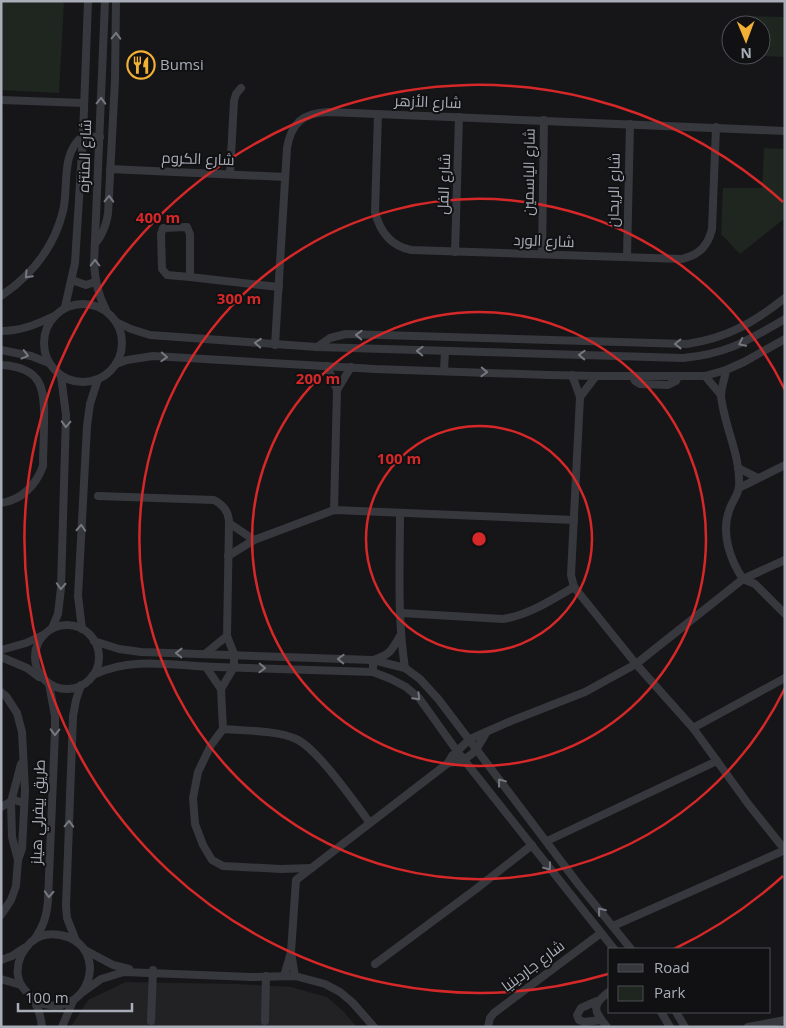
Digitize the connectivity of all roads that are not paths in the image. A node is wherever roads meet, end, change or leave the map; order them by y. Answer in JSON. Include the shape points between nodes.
{"nodes":[{"id":1,"x":88,"y":1,"type":"edge"},
{"id":2,"x":105,"y":1,"type":"edge"},
{"id":3,"x":116,"y":1,"type":"edge"},
{"id":4,"x":241,"y":88,"type":"dead end"},
{"id":5,"x":1,"y":100,"type":"edge"},
{"id":6,"x":84,"y":103,"type":"junction"},
{"id":7,"x":378,"y":114,"type":"junction"},
{"id":8,"x":459,"y":117,"type":"junction"},
{"id":9,"x":544,"y":120,"type":"junction"},
{"id":10,"x":630,"y":124,"type":"junction"},
{"id":11,"x":716,"y":127,"type":"junction"},
{"id":12,"x":785,"y":131,"type":"edge"},
{"id":13,"x":83,"y":136,"type":"junction"},
{"id":14,"x":100,"y":137,"type":"junction"},
{"id":15,"x":110,"y":169,"type":"junction"},
{"id":16,"x":230,"y":174,"type":"junction"},
{"id":17,"x":285,"y":177,"type":"junction"},
{"id":18,"x":95,"y":244,"type":"junction"},
{"id":19,"x":456,"y":252,"type":"junction"},
{"id":20,"x":542,"y":254,"type":"junction"},
{"id":21,"x":627,"y":257,"type":"junction"},
{"id":22,"x":190,"y":277,"type":"junction"},
{"id":23,"x":72,"y":280,"type":"junction"},
{"id":24,"x":95,"y":282,"type":"junction"},
{"id":25,"x":279,"y":287,"type":"junction"},
{"id":26,"x":1,"y":296,"type":"edge"},
{"id":27,"x":785,"y":298,"type":"edge"},
{"id":28,"x":65,"y":307,"type":"junction"},
{"id":29,"x":106,"y":310,"type":"junction"},
{"id":30,"x":54,"y":316,"type":"junction"},
{"id":31,"x":785,"y":319,"type":"edge"},
{"id":32,"x":116,"y":322,"type":"junction"},
{"id":33,"x":1,"y":331,"type":"edge"},
{"id":34,"x":785,"y":339,"type":"edge"},
{"id":35,"x":275,"y":345,"type":"junction"},
{"id":36,"x":316,"y":347,"type":"junction"},
{"id":37,"x":1,"y":350,"type":"edge"},
{"id":38,"x":445,"y":351,"type":"junction"},
{"id":39,"x":49,"y":363,"type":"junction"},
{"id":40,"x":1,"y":364,"type":"edge"},
{"id":41,"x":116,"y":364,"type":"junction"},
{"id":42,"x":327,"y":366,"type":"junction"},
{"id":43,"x":351,"y":367,"type":"junction"},
{"id":44,"x":726,"y":370,"type":"junction"},
{"id":45,"x":444,"y":371,"type":"junction"},
{"id":46,"x":572,"y":375,"type":"junction"},
{"id":47,"x":61,"y":376,"type":"junction"},
{"id":48,"x":596,"y":376,"type":"junction"},
{"id":49,"x":706,"y":376,"type":"junction"},
{"id":50,"x":98,"y":379,"type":"junction"},
{"id":51,"x":337,"y":390,"type":"junction"},
{"id":52,"x":721,"y":395,"type":"junction"},
{"id":53,"x":580,"y":397,"type":"junction"},
{"id":54,"x":785,"y":465,"type":"edge"},
{"id":55,"x":738,"y":468,"type":"junction"},
{"id":56,"x":758,"y":478,"type":"junction"},
{"id":57,"x":739,"y":488,"type":"junction"},
{"id":58,"x":98,"y":496,"type":"dead end"},
{"id":59,"x":1,"y":502,"type":"edge"},
{"id":60,"x":334,"y":510,"type":"junction"},
{"id":61,"x":400,"y":513,"type":"junction"},
{"id":62,"x":574,"y":520,"type":"junction"},
{"id":63,"x":229,"y":523,"type":"junction"},
{"id":64,"x":254,"y":540,"type":"junction"},
{"id":65,"x":228,"y":556,"type":"junction"},
{"id":66,"x":785,"y":560,"type":"edge"},
{"id":67,"x":743,"y":579,"type":"junction"},
{"id":68,"x":574,"y":587,"type":"junction"},
{"id":69,"x":401,"y":613,"type":"junction"},
{"id":70,"x":785,"y":614,"type":"edge"},
{"id":71,"x":52,"y":628,"type":"junction"},
{"id":72,"x":82,"y":629,"type":"junction"},
{"id":73,"x":45,"y":634,"type":"junction"},
{"id":74,"x":227,"y":636,"type":"junction"},
{"id":75,"x":400,"y":636,"type":"junction"},
{"id":76,"x":94,"y":641,"type":"junction"},
{"id":77,"x":1,"y":650,"type":"edge"},
{"id":78,"x":206,"y":653,"type":"junction"},
{"id":79,"x":234,"y":654,"type":"junction"},
{"id":80,"x":1,"y":657,"type":"edge"},
{"id":81,"x":373,"y":660,"type":"junction"},
{"id":82,"x":636,"y":664,"type":"junction"},
{"id":83,"x":206,"y":667,"type":"junction"},
{"id":84,"x":234,"y":667,"type":"junction"},
{"id":85,"x":405,"y":668,"type":"junction"},
{"id":86,"x":373,"y":672,"type":"junction"},
{"id":87,"x":93,"y":675,"type":"junction"},
{"id":88,"x":785,"y":678,"type":"edge"},
{"id":89,"x":47,"y":682,"type":"junction"},
{"id":90,"x":81,"y":686,"type":"junction"},
{"id":91,"x":221,"y":689,"type":"junction"},
{"id":92,"x":1,"y":692,"type":"edge"},
{"id":93,"x":693,"y":728,"type":"junction"},
{"id":94,"x":223,"y":729,"type":"junction"},
{"id":95,"x":486,"y":732,"type":"junction"},
{"id":96,"x":470,"y":739,"type":"junction"},
{"id":97,"x":477,"y":750,"type":"junction"},
{"id":98,"x":457,"y":751,"type":"junction"},
{"id":99,"x":23,"y":752,"type":"junction"},
{"id":100,"x":465,"y":760,"type":"junction"},
{"id":101,"x":717,"y":761,"type":"junction"},
{"id":102,"x":448,"y":763,"type":"junction"},
{"id":103,"x":11,"y":802,"type":"junction"},
{"id":104,"x":24,"y":803,"type":"junction"},
{"id":105,"x":1,"y":807,"type":"edge"},
{"id":106,"x":1,"y":816,"type":"edge"},
{"id":107,"x":370,"y":823,"type":"junction"},
{"id":108,"x":11,"y":824,"type":"junction"},
{"id":109,"x":23,"y":824,"type":"junction"},
{"id":110,"x":546,"y":841,"type":"junction"},
{"id":111,"x":532,"y":846,"type":"junction"},
{"id":112,"x":785,"y":850,"type":"edge"},
{"id":113,"x":18,"y":860,"type":"junction"},
{"id":114,"x":312,"y":868,"type":"junction"},
{"id":115,"x":281,"y":869,"type":"junction"},
{"id":116,"x":296,"y":880,"type":"junction"},
{"id":117,"x":579,"y":885,"type":"junction"},
{"id":118,"x":569,"y":891,"type":"junction"},
{"id":119,"x":1,"y":915,"type":"edge"},
{"id":120,"x":613,"y":926,"type":"junction"},
{"id":121,"x":601,"y":933,"type":"junction"},
{"id":122,"x":34,"y":940,"type":"junction"},
{"id":123,"x":76,"y":941,"type":"junction"},
{"id":124,"x":26,"y":947,"type":"junction"},
{"id":125,"x":83,"y":948,"type":"junction"},
{"id":126,"x":613,"y":948,"type":"edge"},
{"id":127,"x":630,"y":948,"type":"edge"},
{"id":128,"x":291,"y":952,"type":"junction"},
{"id":129,"x":1,"y":960,"type":"edge"},
{"id":130,"x":375,"y":964,"type":"dead end"},
{"id":131,"x":153,"y":972,"type":"junction"},
{"id":132,"x":266,"y":976,"type":"junction"},
{"id":133,"x":284,"y":976,"type":"junction"},
{"id":134,"x":295,"y":976,"type":"junction"},
{"id":135,"x":1,"y":979,"type":"edge"},
{"id":136,"x":21,"y":985,"type":"junction"},
{"id":137,"x":83,"y":992,"type":"junction"},
{"id":138,"x":608,"y":993,"type":"edge"},
{"id":139,"x":33,"y":1000,"type":"junction"},
{"id":140,"x":74,"y":1000,"type":"junction"},
{"id":141,"x":597,"y":1001,"type":"junction"},
{"id":142,"x":662,"y":1013,"type":"edge"},
{"id":143,"x":677,"y":1013,"type":"edge"},
{"id":144,"x":601,"y":1020,"type":"junction"},
{"id":145,"x":785,"y":1020,"type":"edge"},
{"id":146,"x":151,"y":1021,"type":"dead end"},
{"id":147,"x":265,"y":1021,"type":"dead end"},
{"id":148,"x":42,"y":1027,"type":"edge"},
{"id":149,"x":62,"y":1027,"type":"edge"},
{"id":150,"x":374,"y":1027,"type":"edge"},
{"id":151,"x":488,"y":1027,"type":"edge"},
{"id":152,"x":607,"y":1027,"type":"edge"},
{"id":153,"x":670,"y":1027,"type":"edge"},
{"id":154,"x":684,"y":1027,"type":"edge"},
{"id":155,"x":748,"y":1027,"type":"edge"}],
"edges":[{"from":1,"to":6,"type":"street","name":"شارع المنتزه"},
{"from":14,"to":2,"type":"street","name":"شارع المنتزه","one_way":true},
{"from":15,"to":3,"type":"street","one_way":true},
{"from":4,"to":16,"type":"street","via":[[234,101]]},
{"from":5,"to":6,"type":"street"},
{"from":6,"to":13,"type":"street","name":"شارع المنتزه"},
{"from":7,"to":8,"type":"street","name":"شارع الأزهر"},
{"from":7,"to":17,"type":"street","name":"شارع الأزهر","via":[[316,112],[304,117],[289,136]]},
{"from":7,"to":19,"type":"street","name":"شارع الورد","via":[[375,212],[382,232],[404,249]]},
{"from":8,"to":9,"type":"street","name":"شارع الأزهر"},
{"from":8,"to":19,"type":"street","name":"شارع الفل"},
{"from":9,"to":10,"type":"street","name":"شارع الأزهر"},
{"from":9,"to":20,"type":"street","name":"شارع الياسمين"},
{"from":10,"to":11,"type":"street","name":"شارع الأزهر"},
{"from":10,"to":21,"type":"street","name":"شارع الريحان"},
{"from":11,"to":12,"type":"street","name":"شارع الأزهر"},
{"from":11,"to":21,"type":"street","name":"شارع الورد","via":[[712,229],[706,246],[682,259]]},
{"from":13,"to":14,"type":"street"},
{"from":13,"to":23,"type":"street","name":"شارع المنتزه"},
{"from":13,"to":26,"type":"street","one_way":true,"via":[[71,149],[63,210],[50,246],[29,274]]},
{"from":14,"to":18,"type":"street","name":"شارع المنتزه"},
{"from":15,"to":16,"type":"street","name":"شارع الكروم"},
{"from":18,"to":15,"type":"street","one_way":true,"via":[[106,225]]},
{"from":16,"to":17,"type":"street","name":"شارع الكروم"},
{"from":17,"to":25,"type":"street","name":"شارع الأزهر"},
{"from":24,"to":18,"type":"street","name":"شارع المنتزه","one_way":true},
{"from":19,"to":20,"type":"street","name":"شارع الورد"},
{"from":20,"to":21,"type":"street","name":"شارع الورد"},
{"from":22,"to":22,"type":"street","via":[[189,229],[163,228],[162,270],[167,275]]},
{"from":22,"to":25,"type":"street"},
{"from":23,"to":24,"type":"street","via":[[86,285]]},
{"from":23,"to":28,"type":"street","name":"شارع المنتزه"},
{"from":24,"to":29,"type":"street","name":"شارع المنتزه"},
{"from":25,"to":35,"type":"street","name":"شارع الأزهر"},
{"from":27,"to":36,"type":"street","one_way":true,"via":[[760,317],[728,334],[687,344],[346,334],[330,338]]},
{"from":28,"to":29,"type":"street","via":[[78,303],[93,304]]},
{"from":28,"to":30,"type":"street"},
{"from":29,"to":32,"type":"street"},
{"from":30,"to":33,"type":"street","via":[[33,326]]},
{"from":30,"to":39,"type":"street","via":[[44,334],[44,349]]},
{"from":31,"to":38,"type":"street","one_way":true,"via":[[724,351],[683,358]]},
{"from":35,"to":32,"type":"street","one_way":true,"via":[[146,334]]},
{"from":32,"to":41,"type":"street","via":[[122,347]]},
{"from":34,"to":44,"type":"street"},
{"from":35,"to":36,"type":"street"},
{"from":38,"to":36,"type":"street","one_way":true},
{"from":37,"to":39,"type":"street","one_way":true},
{"from":38,"to":45,"type":"street"},
{"from":39,"to":47,"type":"street"},
{"from":40,"to":59,"type":"street","via":[[16,365],[34,376],[42,389],[44,405],[43,466],[40,473],[23,494]]},
{"from":41,"to":42,"type":"street","one_way":true,"via":[[153,356]]},
{"from":41,"to":50,"type":"street"},
{"from":42,"to":43,"type":"street"},
{"from":42,"to":51,"type":"street"},
{"from":43,"to":45,"type":"street"},
{"from":43,"to":51,"type":"street"},
{"from":44,"to":49,"type":"street"},
{"from":44,"to":52,"type":"street"},
{"from":45,"to":46,"type":"street","one_way":true},
{"from":46,"to":48,"type":"street"},
{"from":46,"to":53,"type":"street"},
{"from":47,"to":50,"type":"street","via":[[79,382]]},
{"from":47,"to":71,"type":"street","one_way":true,"via":[[66,414],[61,588],[58,614]]},
{"from":48,"to":49,"type":"street"},
{"from":48,"to":53,"type":"street"},
{"from":49,"to":52,"type":"street"},
{"from":72,"to":50,"type":"street","one_way":true,"via":[[78,596],[87,426]]},
{"from":51,"to":60,"type":"street"},
{"from":52,"to":55,"type":"street"},
{"from":53,"to":62,"type":"street"},
{"from":54,"to":56,"type":"street"},
{"from":55,"to":56,"type":"street"},
{"from":55,"to":57,"type":"street"},
{"from":56,"to":57,"type":"street"},
{"from":57,"to":67,"type":"street","via":[[729,510],[726,530],[731,556]]},
{"from":58,"to":63,"type":"street","via":[[214,500],[226,509]]},
{"from":60,"to":61,"type":"street"},
{"from":60,"to":64,"type":"street"},
{"from":61,"to":62,"type":"street"},
{"from":61,"to":69,"type":"street"},
{"from":62,"to":68,"type":"street","via":[[571,575]]},
{"from":63,"to":64,"type":"street"},
{"from":63,"to":65,"type":"street"},
{"from":64,"to":65,"type":"street"},
{"from":65,"to":74,"type":"street"},
{"from":66,"to":67,"type":"street"},
{"from":67,"to":70,"type":"street","via":[[755,584]]},
{"from":67,"to":82,"type":"street"},
{"from":68,"to":69,"type":"street","via":[[517,617]]},
{"from":68,"to":82,"type":"street"},
{"from":69,"to":75,"type":"street"},
{"from":71,"to":72,"type":"street","via":[[72,626]]},
{"from":71,"to":73,"type":"street"},
{"from":72,"to":76,"type":"street"},
{"from":73,"to":77,"type":"street"},
{"from":73,"to":89,"type":"street","via":[[35,652],[37,667]]},
{"from":74,"to":78,"type":"street"},
{"from":74,"to":79,"type":"street"},
{"from":75,"to":81,"type":"street","via":[[389,653]]},
{"from":75,"to":85,"type":"street"},
{"from":78,"to":76,"type":"street","one_way":true,"via":[[131,651]]},
{"from":76,"to":87,"type":"street","via":[[99,658]]},
{"from":78,"to":79,"type":"street"},
{"from":81,"to":79,"type":"street","one_way":true},
{"from":79,"to":84,"type":"street"},
{"from":80,"to":89,"type":"street","via":[[27,668]]},
{"from":81,"to":85,"type":"street"},
{"from":81,"to":86,"type":"street"},
{"from":82,"to":93,"type":"street"},
{"from":82,"to":95,"type":"street","via":[[585,692]]},
{"from":83,"to":84,"type":"street"},
{"from":83,"to":87,"type":"street","via":[[133,663]]},
{"from":83,"to":91,"type":"street"},
{"from":84,"to":86,"type":"street","one_way":true},
{"from":84,"to":91,"type":"street"},
{"from":85,"to":96,"type":"street","via":[[439,700]]},
{"from":86,"to":98,"type":"street","one_way":true,"via":[[406,687],[419,698]]},
{"from":87,"to":90,"type":"street"},
{"from":88,"to":93,"type":"street"},
{"from":89,"to":90,"type":"street","via":[[65,689]]},
{"from":89,"to":122,"type":"street","name":"طريق بيفرلي هيلز","one_way":true,"via":[[55,716],[48,900],[47,914]]},
{"from":123,"to":90,"type":"street","name":"طريق بيفرلي هيلز","one_way":true,"via":[[66,906],[73,716]]},
{"from":91,"to":94,"type":"street"},
{"from":92,"to":99,"type":"street","via":[[17,713]]},
{"from":93,"to":101,"type":"street"},
{"from":94,"to":107,"type":"street","via":[[282,734],[303,743],[335,777]]},
{"from":94,"to":115,"type":"street","via":[[198,772],[194,812],[203,845],[212,860],[223,866]]},
{"from":95,"to":96,"type":"street"},
{"from":95,"to":97,"type":"street"},
{"from":96,"to":97,"type":"street"},
{"from":96,"to":98,"type":"street"},
{"from":97,"to":100,"type":"street"},
{"from":110,"to":97,"type":"street","one_way":true},
{"from":98,"to":100,"type":"street"},
{"from":98,"to":102,"type":"street"},
{"from":99,"to":103,"type":"street"},
{"from":99,"to":104,"type":"street"},
{"from":100,"to":102,"type":"street"},
{"from":100,"to":111,"type":"street"},
{"from":101,"to":110,"type":"street"},
{"from":101,"to":112,"type":"street"},
{"from":102,"to":107,"type":"street"},
{"from":103,"to":104,"type":"street","via":[[18,800]]},
{"from":103,"to":105,"type":"street"},
{"from":103,"to":108,"type":"street"},
{"from":104,"to":109,"type":"street"},
{"from":106,"to":108,"type":"street"},
{"from":107,"to":114,"type":"street"},
{"from":108,"to":109,"type":"street"},
{"from":108,"to":113,"type":"street"},
{"from":109,"to":113,"type":"street"},
{"from":110,"to":117,"type":"street"},
{"from":111,"to":118,"type":"street","one_way":true},
{"from":111,"to":130,"type":"street"},
{"from":112,"to":120,"type":"street"},
{"from":113,"to":119,"type":"street","via":[[16,886]]},
{"from":114,"to":115,"type":"street"},
{"from":114,"to":116,"type":"street"},
{"from":115,"to":116,"type":"street"},
{"from":116,"to":128,"type":"street"},
{"from":117,"to":118,"type":"street"},
{"from":120,"to":117,"type":"street","one_way":true},
{"from":118,"to":121,"type":"street"},
{"from":120,"to":127,"type":"street"},
{"from":121,"to":126,"type":"street"},
{"from":121,"to":151,"type":"street","name":"شارع جاردينيا","via":[[494,1013]]},
{"from":122,"to":123,"type":"street","via":[[55,934]]},
{"from":122,"to":124,"type":"street"},
{"from":123,"to":125,"type":"street"},
{"from":124,"to":129,"type":"street"},
{"from":124,"to":136,"type":"street","via":[[18,965]]},
{"from":125,"to":131,"type":"street","via":[[121,968]]},
{"from":125,"to":137,"type":"street","via":[[90,970]]},
{"from":128,"to":133,"type":"street"},
{"from":128,"to":134,"type":"street"},
{"from":131,"to":132,"type":"street"},
{"from":131,"to":137,"type":"street","via":[[118,973],[101,979]]},
{"from":131,"to":146,"type":"street"},
{"from":132,"to":133,"type":"street"},
{"from":132,"to":147,"type":"street"},
{"from":133,"to":134,"type":"street"},
{"from":134,"to":150,"type":"street","via":[[326,984],[340,992]]},
{"from":135,"to":136,"type":"street"},
{"from":136,"to":139,"type":"street"},
{"from":137,"to":140,"type":"street"},
{"from":138,"to":141,"type":"street"},
{"from":139,"to":140,"type":"street","via":[[54,1006]]},
{"from":139,"to":148,"type":"street"},
{"from":140,"to":149,"type":"street"},
{"from":141,"to":144,"type":"street","via":[[596,1010]]},
{"from":141,"to":144,"type":"street","via":[[581,1008],[577,1015],[584,1022]]},
{"from":142,"to":153,"type":"street"},
{"from":143,"to":154,"type":"street"},
{"from":144,"to":152,"type":"street"},
{"from":145,"to":155,"type":"street"}]}
